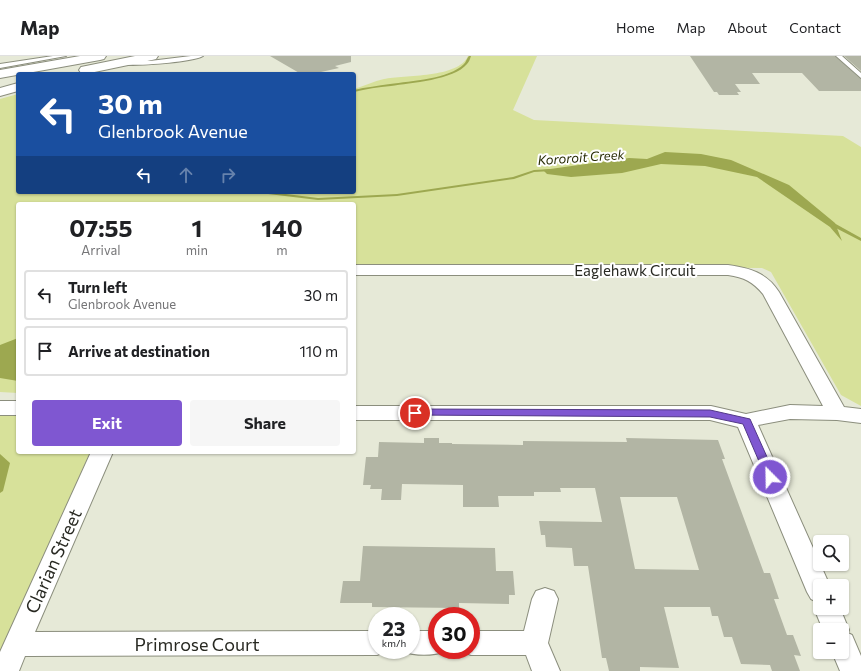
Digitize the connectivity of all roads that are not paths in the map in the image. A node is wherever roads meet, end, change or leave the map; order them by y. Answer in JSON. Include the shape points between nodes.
{"nodes":[{"id":1,"x":63,"y":56,"type":"edge"},
{"id":2,"x":100,"y":56,"type":"edge"},
{"id":3,"x":152,"y":56,"type":"edge"},
{"id":4,"x":200,"y":56,"type":"edge"},
{"id":5,"x":839,"y":56,"type":"edge"},
{"id":6,"x":120,"y":63,"type":"junction"},
{"id":7,"x":0,"y":66,"type":"edge"},
{"id":8,"x":75,"y":72,"type":"edge"},
{"id":9,"x":0,"y":74,"type":"edge"},
{"id":10,"x":861,"y":76,"type":"edge"},
{"id":11,"x":16,"y":82,"type":"edge"},
{"id":12,"x":0,"y":85,"type":"edge"},
{"id":13,"x":16,"y":88,"type":"edge"},
{"id":14,"x":0,"y":92,"type":"edge"},
{"id":15,"x":356,"y":270,"type":"edge"},
{"id":16,"x":0,"y":408,"type":"edge"},
{"id":17,"x":16,"y":408,"type":"edge"},
{"id":18,"x":356,"y":413,"type":"edge"},
{"id":19,"x":837,"y":413,"type":"junction"},
{"id":20,"x":861,"y":416,"type":"edge"},
{"id":21,"x":746,"y":421,"type":"junction"},
{"id":22,"x":101,"y":454,"type":"edge"},
{"id":23,"x":814,"y":579,"type":"edge"},
{"id":24,"x":545,"y":599,"type":"dead end"},
{"id":25,"x":368,"y":643,"type":"edge"},
{"id":26,"x":480,"y":643,"type":"edge"},
{"id":27,"x":535,"y":643,"type":"junction"},
{"id":28,"x":16,"y":644,"type":"junction"},
{"id":29,"x":5,"y":671,"type":"edge"},
{"id":30,"x":546,"y":671,"type":"edge"}],
"edges":[{"from":1,"to":7,"type":"lane"},
{"from":2,"to":9,"type":"main road"},
{"from":3,"to":6,"type":"main road"},
{"from":4,"to":6,"type":"lane","via":[[141,64]]},
{"from":5,"to":10,"type":"lane"},
{"from":6,"to":8,"type":"main road"},
{"from":11,"to":12,"type":"main road"},
{"from":13,"to":14,"type":"main road"},
{"from":15,"to":19,"type":"street","name":"Eaglehawk Circuit","via":[[728,270],[755,275],[771,292]]},
{"from":16,"to":17,"type":"street"},
{"from":18,"to":21,"type":"street","via":[[710,413]]},
{"from":19,"to":20,"type":"street"},
{"from":19,"to":21,"type":"street","via":[[790,412]]},
{"from":21,"to":23,"type":"street"},
{"from":22,"to":28,"type":"street","name":"Clarian Street"},
{"from":24,"to":27,"type":"street"},
{"from":25,"to":28,"type":"street","name":"Primrose Court"},
{"from":26,"to":27,"type":"street"},
{"from":27,"to":30,"type":"street"},
{"from":28,"to":29,"type":"street","name":"Clarian Street"}]}
